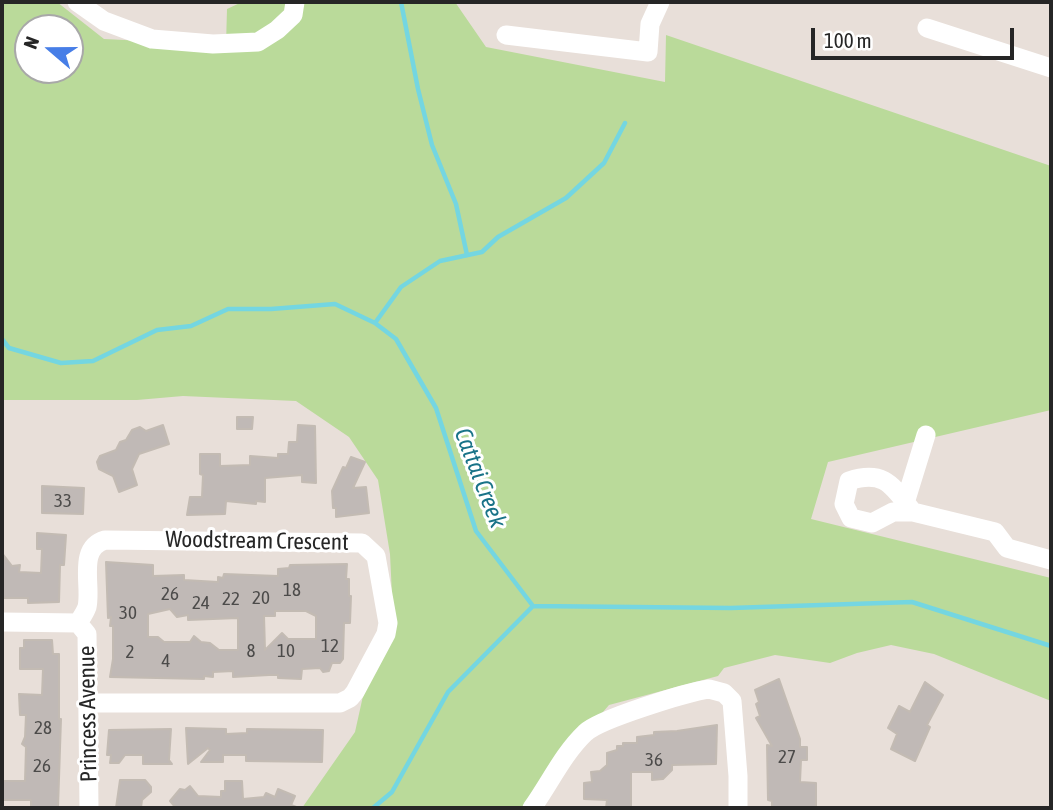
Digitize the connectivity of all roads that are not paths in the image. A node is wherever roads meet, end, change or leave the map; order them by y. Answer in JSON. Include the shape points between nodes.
{"nodes":[{"id":1,"x":77,"y":2,"type":"edge"},
{"id":2,"x":295,"y":2,"type":"edge"},
{"id":3,"x":660,"y":2,"type":"edge"},
{"id":4,"x":927,"y":28,"type":"dead end"},
{"id":5,"x":506,"y":35,"type":"dead end"},
{"id":6,"x":1051,"y":68,"type":"edge"},
{"id":7,"x":926,"y":435,"type":"dead end"},
{"id":8,"x":1051,"y":560,"type":"edge"},
{"id":9,"x":2,"y":622,"type":"edge"},
{"id":10,"x":78,"y":622,"type":"junction"},
{"id":11,"x":89,"y":703,"type":"junction"},
{"id":12,"x":539,"y":806,"type":"edge"},
{"id":13,"x":89,"y":808,"type":"edge"},
{"id":14,"x":738,"y":808,"type":"edge"}],
"edges":[{"from":1,"to":2,"type":"street","via":[[104,21],[152,39],[213,44],[258,42],[293,15]]},
{"from":3,"to":5,"type":"street","via":[[650,24],[648,52]]},
{"from":4,"to":6,"type":"street"},
{"from":7,"to":8,"type":"street","via":[[909,507],[995,532],[1007,548]]},
{"from":9,"to":10,"type":"street"},
{"from":10,"to":11,"type":"street","name":"Princess Avenue","via":[[86,634]]},
{"from":10,"to":11,"type":"street","name":"Woodstream Crescent","via":[[86,610],[92,548],[97,542],[119,540],[362,543],[376,556],[388,624],[355,692],[340,703]]},
{"from":11,"to":13,"type":"street","name":"Princess Avenue"},
{"from":12,"to":14,"type":"street","via":[[572,747],[588,730],[709,689],[732,701]]}]}
